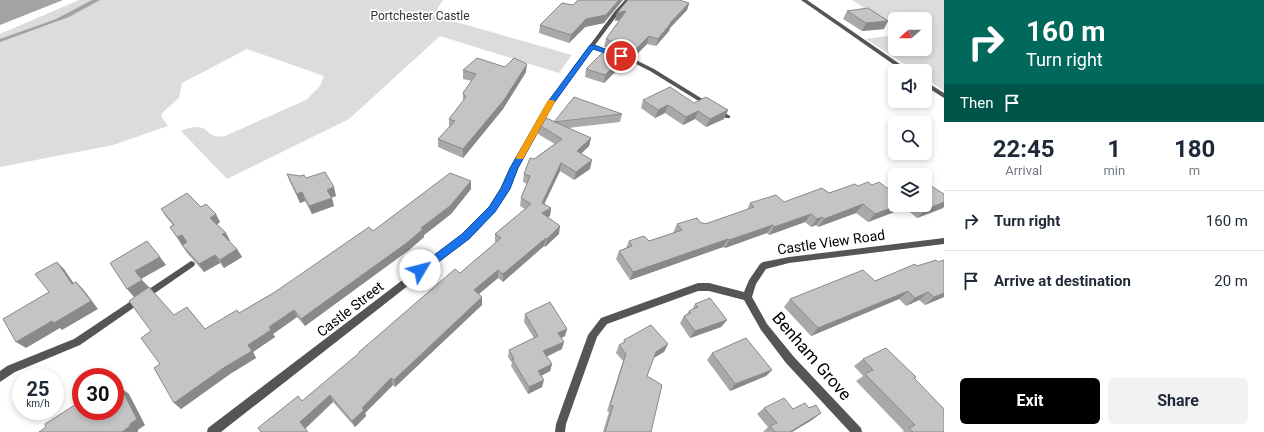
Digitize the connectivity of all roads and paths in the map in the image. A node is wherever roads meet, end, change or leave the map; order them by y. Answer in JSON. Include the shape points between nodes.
{"nodes":[{"id":1,"x":628,"y":0,"type":"edge"},
{"id":2,"x":804,"y":0,"type":"edge"},
{"id":3,"x":592,"y":46,"type":"junction"},
{"id":4,"x":897,"y":64,"type":"edge"},
{"id":5,"x":932,"y":88,"type":"edge"},
{"id":6,"x":944,"y":96,"type":"edge"},
{"id":7,"x":728,"y":117,"type":"edge"},
{"id":8,"x":944,"y":241,"type":"edge"},
{"id":9,"x":192,"y":264,"type":"edge"},
{"id":10,"x":747,"y":297,"type":"junction"},
{"id":11,"x":0,"y":377,"type":"edge"},
{"id":12,"x":212,"y":432,"type":"edge"},
{"id":13,"x":560,"y":432,"type":"edge"},
{"id":14,"x":857,"y":432,"type":"edge"}],
"edges":[{"from":1,"to":3,"type":"street","name":"Castle Street"},
{"from":2,"to":4,"type":"street"},
{"from":3,"to":7,"type":"street","via":[[648,68]]},
{"from":3,"to":12,"type":"street","name":"Castle Street","via":[[550,103],[505,189],[480,223]]},
{"from":5,"to":6,"type":"street"},
{"from":8,"to":10,"type":"street","name":"Castle View Road","via":[[790,260],[763,266]]},
{"from":9,"to":11,"type":"street","via":[[77,342],[11,369]]},
{"from":10,"to":13,"type":"street","via":[[709,287],[698,287],[604,321],[593,335]]},
{"from":10,"to":14,"type":"street","name":"Benham Grove","via":[[768,332],[790,360]]}]}
